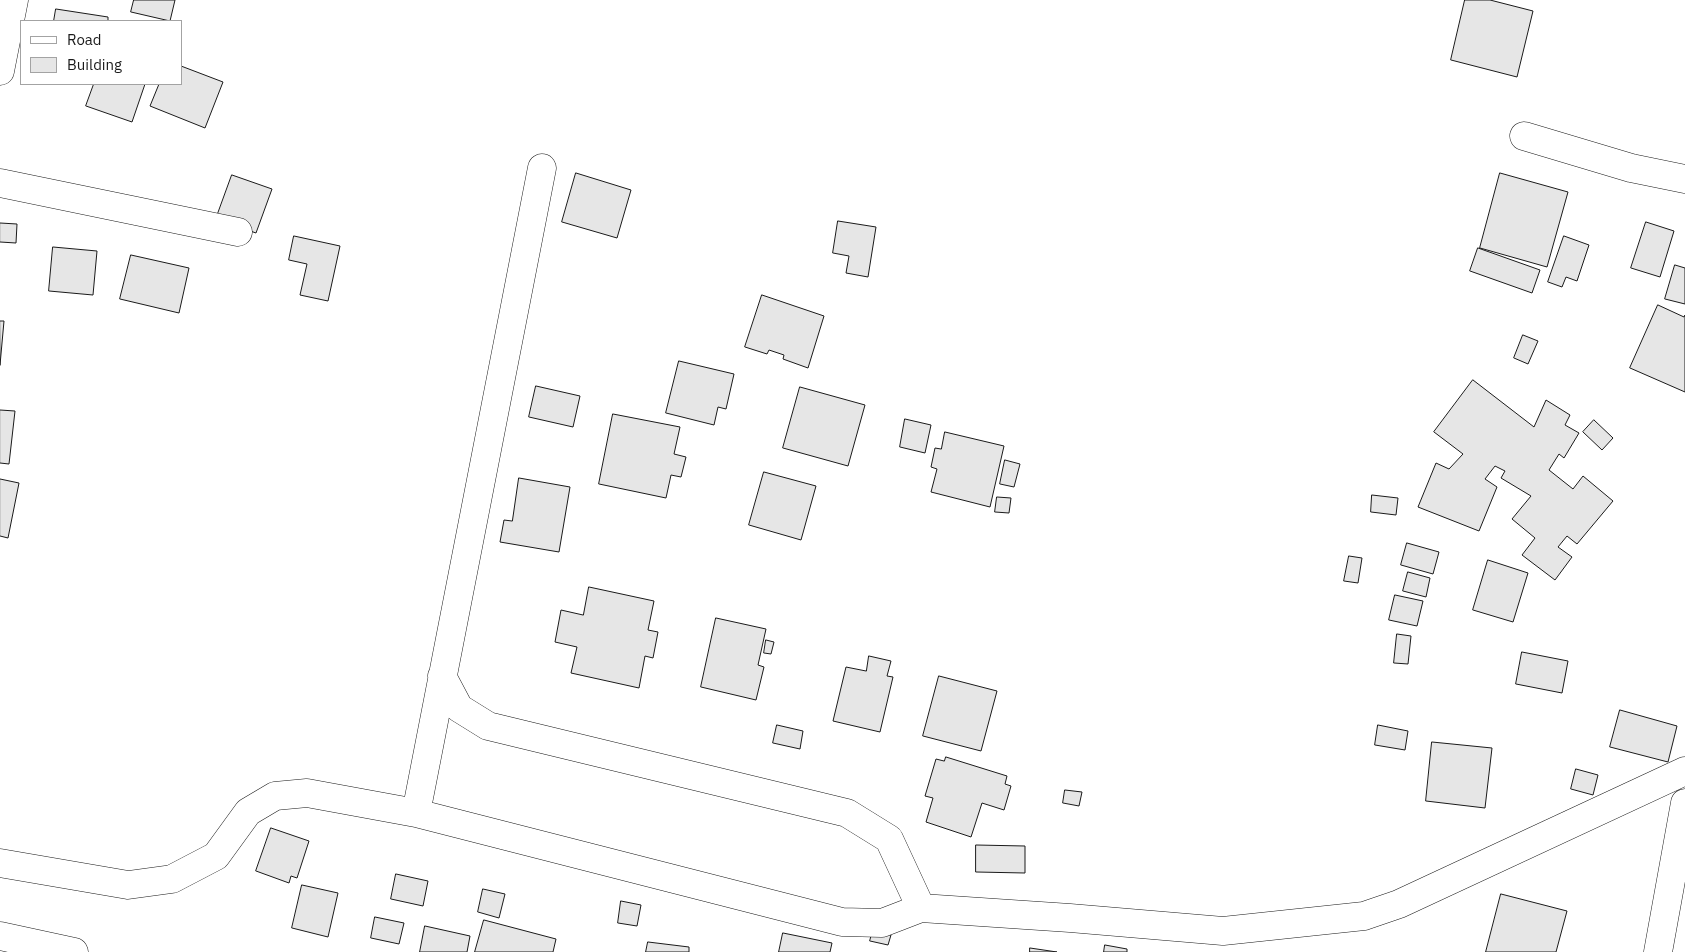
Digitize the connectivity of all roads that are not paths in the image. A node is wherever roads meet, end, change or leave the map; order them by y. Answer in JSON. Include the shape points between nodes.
{"nodes":[{"id":1,"x":14,"y":0,"type":"edge"},
{"id":2,"x":0,"y":71,"type":"edge"},
{"id":3,"x":1524,"y":136,"type":"dead end"},
{"id":4,"x":542,"y":168,"type":"dead end"},
{"id":5,"x":1685,"y":179,"type":"edge"},
{"id":6,"x":0,"y":183,"type":"edge"},
{"id":7,"x":238,"y":232,"type":"dead end"},
{"id":8,"x":442,"y":676,"type":"junction"},
{"id":9,"x":1685,"y":771,"type":"edge"},
{"id":10,"x":1685,"y":803,"type":"edge"},
{"id":11,"x":416,"y":813,"type":"junction"},
{"id":12,"x":0,"y":863,"type":"edge"},
{"id":13,"x":921,"y":908,"type":"junction"},
{"id":14,"x":0,"y":936,"type":"edge"},
{"id":15,"x":1226,"y":942,"type":"edge"},
{"id":16,"x":74,"y":952,"type":"edge"},
{"id":17,"x":1658,"y":952,"type":"edge"}],
"edges":[{"from":1,"to":2,"type":"street"},
{"from":3,"to":5,"type":"street","via":[[1631,168]]},
{"from":4,"to":8,"type":"street"},
{"from":6,"to":7,"type":"street"},
{"from":8,"to":11,"type":"street"},
{"from":8,"to":13,"type":"street","via":[[459,708],[488,726],[847,813],[889,839]]},
{"from":9,"to":15,"type":"street","via":[[1399,904],[1364,916]]},
{"from":10,"to":17,"type":"street"},
{"from":11,"to":12,"type":"street","via":[[307,793],[275,796],[248,812],[216,856],[172,880],[128,885]]},
{"from":11,"to":13,"type":"street","via":[[842,922],[882,923]]},
{"from":13,"to":15,"type":"street","via":[[1070,918]]},
{"from":14,"to":16,"type":"street"}]}
